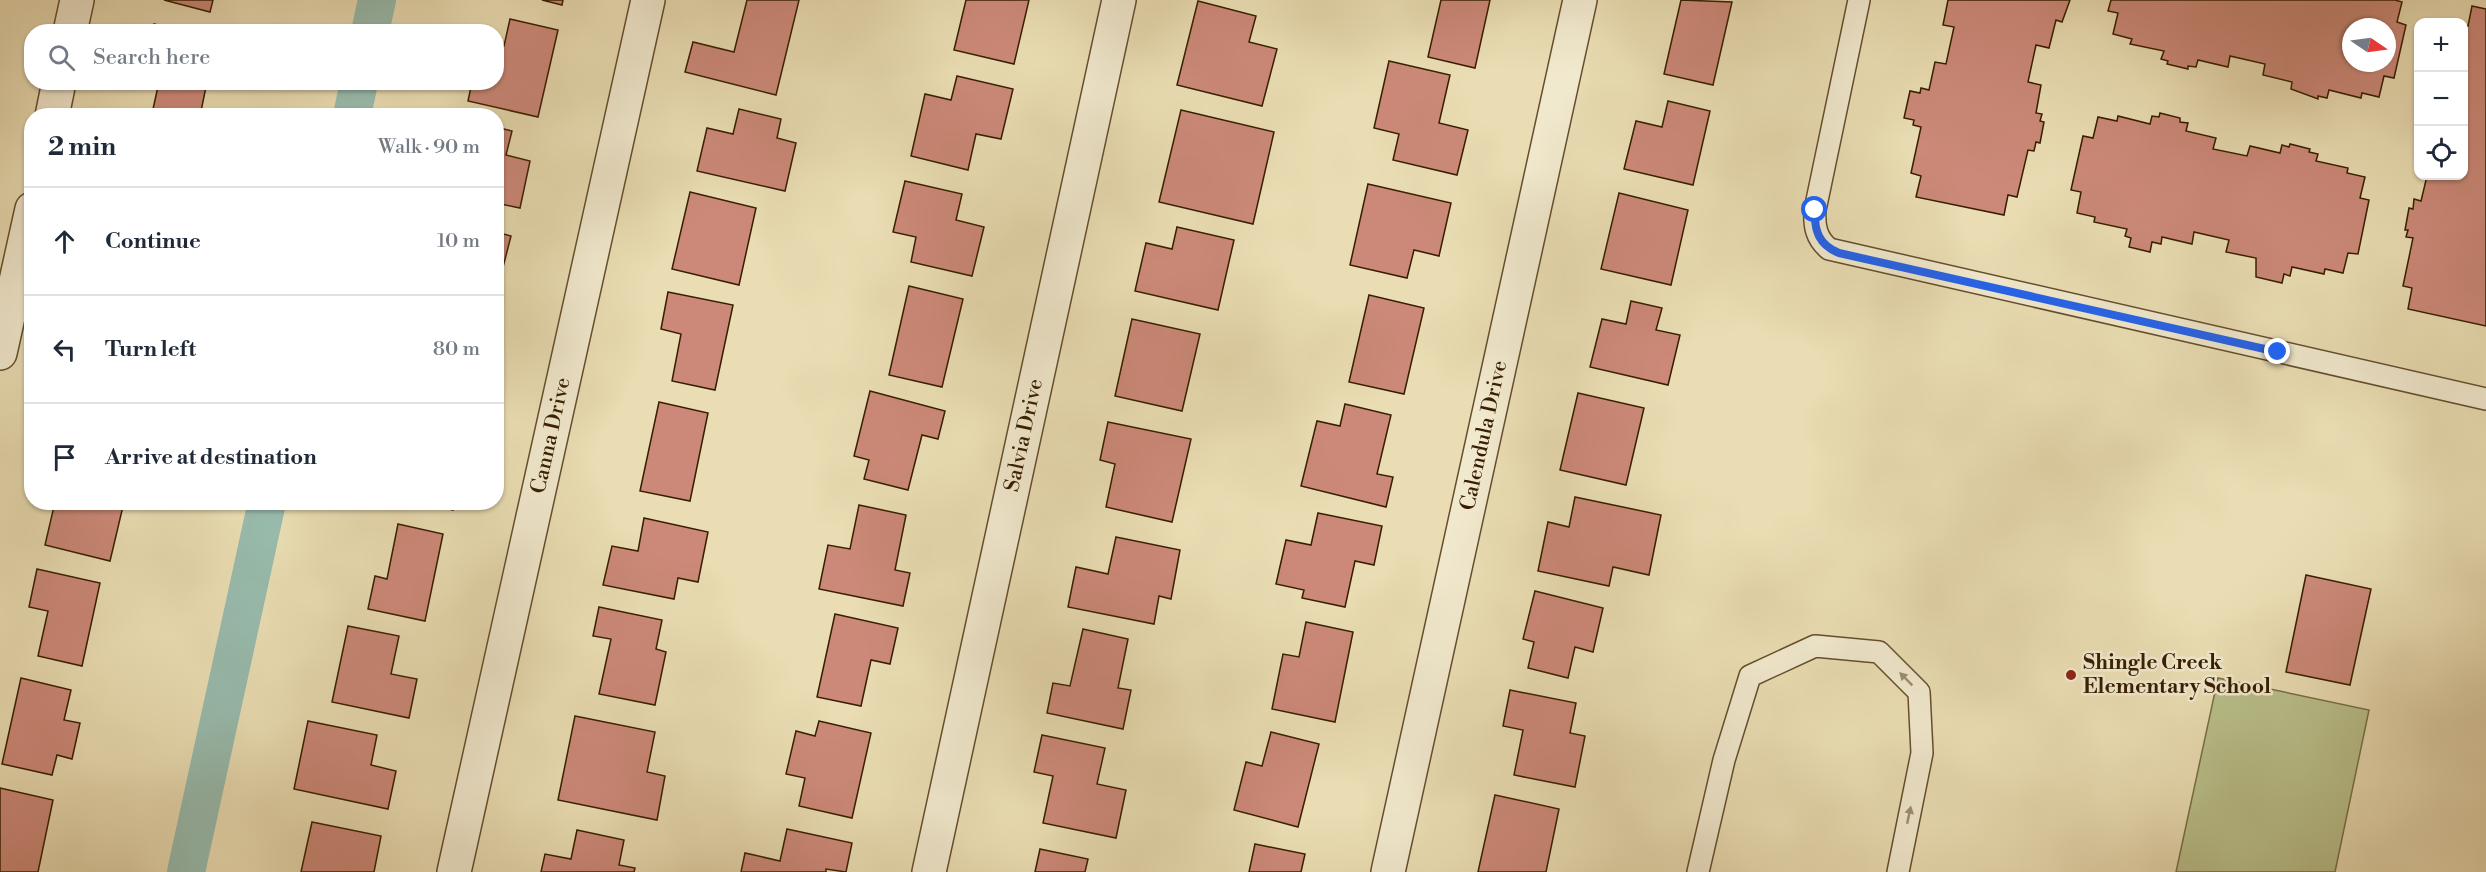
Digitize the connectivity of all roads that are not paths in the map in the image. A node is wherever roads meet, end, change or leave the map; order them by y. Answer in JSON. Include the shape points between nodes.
{"nodes":[{"id":1,"x":77,"y":0,"type":"edge"},
{"id":2,"x":648,"y":0,"type":"edge"},
{"id":3,"x":1119,"y":0,"type":"edge"},
{"id":4,"x":1580,"y":0,"type":"edge"},
{"id":5,"x":1859,"y":0,"type":"edge"},
{"id":6,"x":72,"y":24,"type":"edge"},
{"id":7,"x":57,"y":90,"type":"edge"},
{"id":8,"x":54,"y":108,"type":"edge"},
{"id":9,"x":24,"y":245,"type":"edge"},
{"id":10,"x":0,"y":353,"type":"edge"},
{"id":11,"x":2486,"y":399,"type":"edge"},
{"id":12,"x":454,"y":872,"type":"edge"},
{"id":13,"x":929,"y":872,"type":"edge"},
{"id":14,"x":1388,"y":872,"type":"edge"},
{"id":15,"x":1698,"y":872,"type":"edge"},
{"id":16,"x":1898,"y":872,"type":"edge"}],
"edges":[{"from":1,"to":6,"type":"street"},
{"from":2,"to":12,"type":"street","name":"Canna Drive"},
{"from":3,"to":13,"type":"street","name":"Salvia Drive"},
{"from":4,"to":14,"type":"street","name":"Calendula Drive"},
{"from":5,"to":11,"type":"lane","via":[[1815,210],[1816,231],[1829,249]]},
{"from":7,"to":8,"type":"street"},
{"from":9,"to":10,"type":"street"},
{"from":16,"to":15,"type":"lane","one_way":true,"via":[[1922,753],[1919,692],[1879,652],[1815,646],[1750,675],[1724,760]]}]}
